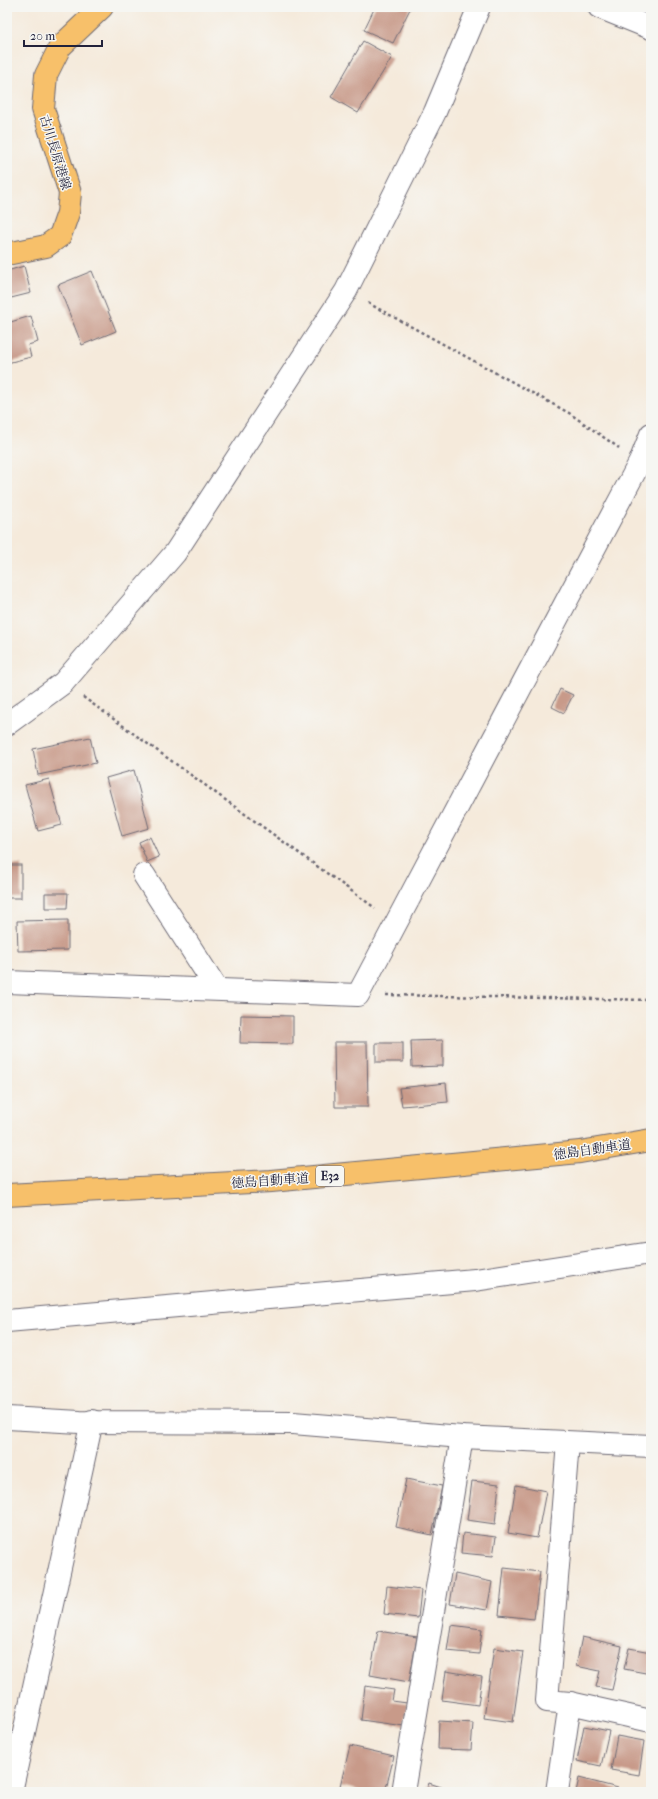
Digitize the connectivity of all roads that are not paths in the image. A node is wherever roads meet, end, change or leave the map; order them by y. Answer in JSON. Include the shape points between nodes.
{"nodes":[{"id":1,"x":102,"y":7,"type":"edge"},
{"id":2,"x":479,"y":7,"type":"edge"},
{"id":3,"x":598,"y":7,"type":"edge"},
{"id":4,"x":651,"y":28,"type":"edge"},
{"id":5,"x":7,"y":254,"type":"edge"},
{"id":6,"x":651,"y":434,"type":"edge"},
{"id":7,"x":7,"y":724,"type":"edge"},
{"id":8,"x":144,"y":875,"type":"dead end"},
{"id":9,"x":7,"y":982,"type":"edge"},
{"id":10,"x":217,"y":989,"type":"junction"},
{"id":11,"x":651,"y":1140,"type":"edge"},
{"id":12,"x":7,"y":1195,"type":"edge"},
{"id":13,"x":651,"y":1253,"type":"edge"},
{"id":14,"x":7,"y":1321,"type":"edge"},
{"id":15,"x":7,"y":1418,"type":"edge"},
{"id":16,"x":92,"y":1421,"type":"junction"},
{"id":17,"x":462,"y":1437,"type":"junction"},
{"id":18,"x":568,"y":1443,"type":"junction"},
{"id":19,"x":651,"y":1446,"type":"edge"},
{"id":20,"x":570,"y":1703,"type":"junction"},
{"id":21,"x":651,"y":1720,"type":"edge"},
{"id":22,"x":10,"y":1792,"type":"edge"},
{"id":23,"x":403,"y":1792,"type":"edge"},
{"id":24,"x":557,"y":1792,"type":"edge"}],
"edges":[{"from":1,"to":5,"type":"main road","name":"古川長原港線","via":[[60,46],[46,75],[43,109],[70,193],[68,214],[60,236],[46,246]]},
{"from":2,"to":7,"type":"street","via":[[435,112],[346,291],[176,553],[63,683]]},
{"from":3,"to":4,"type":"street"},
{"from":6,"to":10,"type":"street","via":[[640,462],[358,995]]},
{"from":8,"to":10,"type":"street"},
{"from":9,"to":10,"type":"street"},
{"from":11,"to":12,"type":"main road","name":"徳島自動車道","number":"E32","via":[[580,1152],[271,1181]]},
{"from":13,"to":14,"type":"street","via":[[475,1280]]},
{"from":15,"to":16,"type":"street"},
{"from":16,"to":17,"type":"street","via":[[293,1423]]},
{"from":16,"to":22,"type":"street"},
{"from":17,"to":18,"type":"street"},
{"from":17,"to":23,"type":"street"},
{"from":18,"to":19,"type":"street"},
{"from":18,"to":20,"type":"street","via":[[547,1701]]},
{"from":20,"to":21,"type":"street"},
{"from":20,"to":24,"type":"street"}]}
